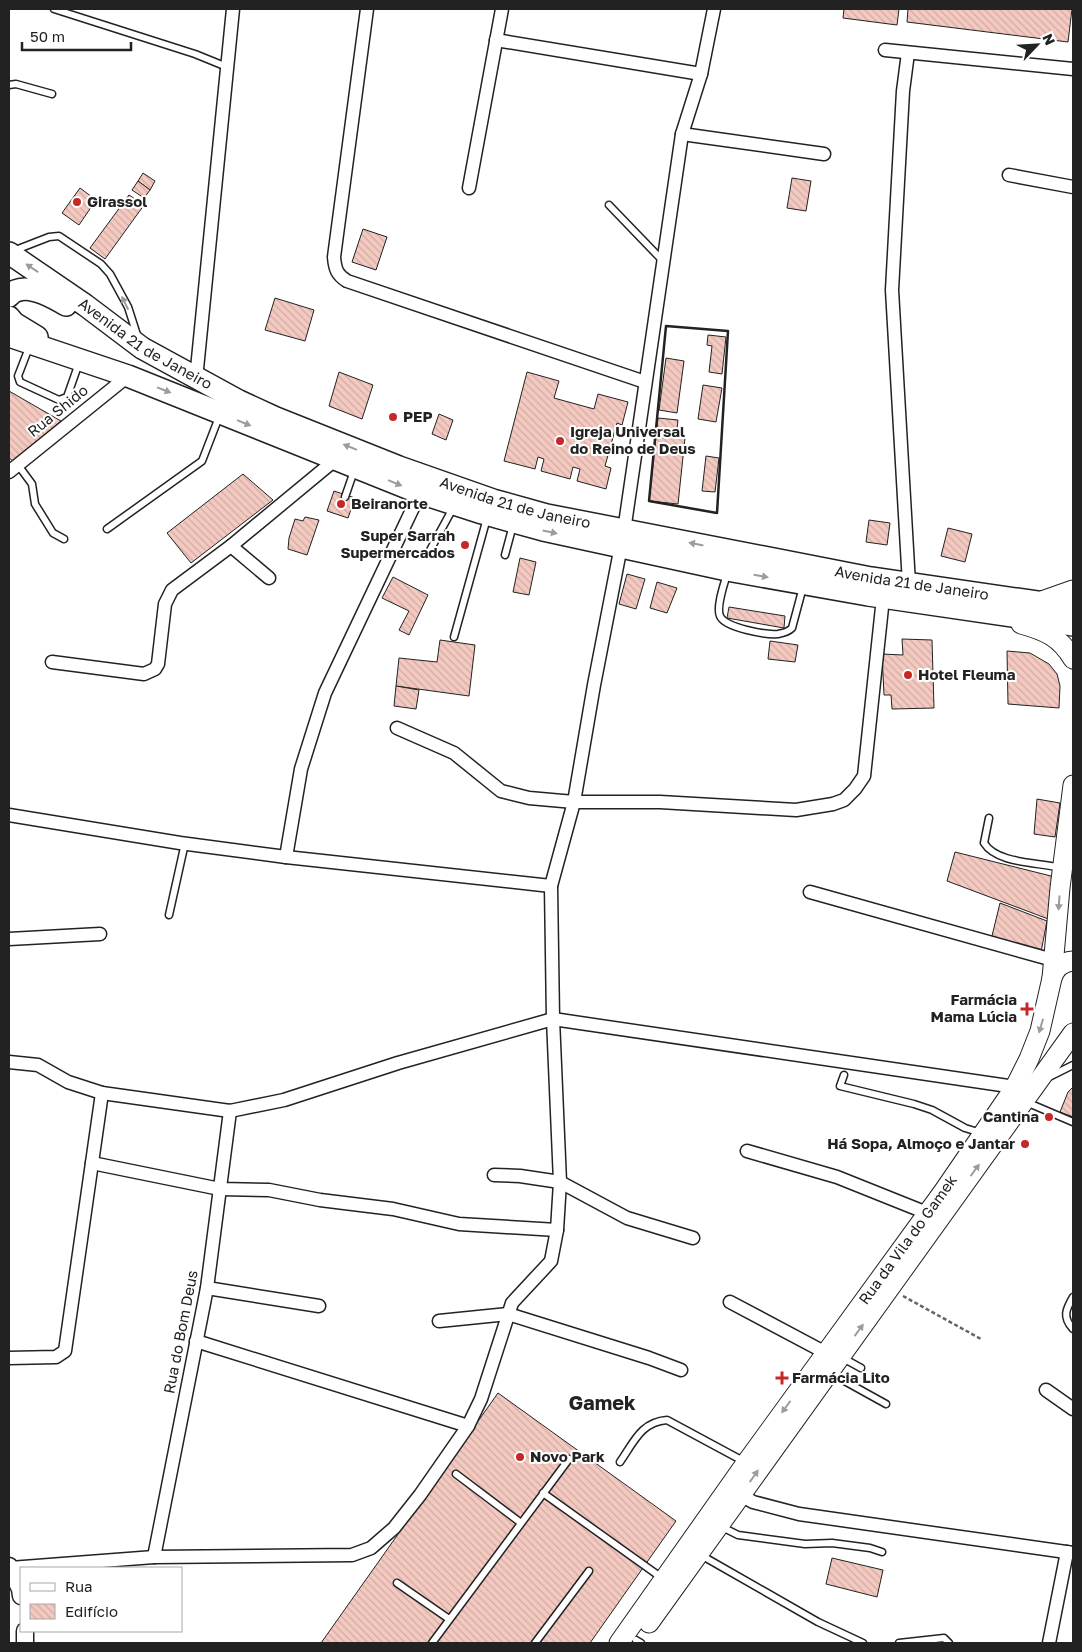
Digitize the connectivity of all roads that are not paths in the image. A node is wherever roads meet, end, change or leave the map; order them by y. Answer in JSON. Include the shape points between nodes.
{"nodes":[{"id":1,"x":54,"y":9,"type":"edge"},
{"id":2,"x":233,"y":9,"type":"edge"},
{"id":3,"x":367,"y":9,"type":"edge"},
{"id":4,"x":502,"y":9,"type":"edge"},
{"id":5,"x":714,"y":9,"type":"edge"},
{"id":6,"x":496,"y":40,"type":"junction"},
{"id":7,"x":886,"y":50,"type":"dead end"},
{"id":8,"x":908,"y":53,"type":"junction"},
{"id":9,"x":227,"y":67,"type":"junction"},
{"id":10,"x":1073,"y":69,"type":"edge"},
{"id":11,"x":701,"y":74,"type":"junction"},
{"id":12,"x":9,"y":85,"type":"edge"},
{"id":13,"x":52,"y":94,"type":"dead end"},
{"id":14,"x":682,"y":134,"type":"junction"},
{"id":15,"x":824,"y":154,"type":"dead end"},
{"id":16,"x":1009,"y":175,"type":"dead end"},
{"id":17,"x":1073,"y":187,"type":"edge"},
{"id":18,"x":469,"y":188,"type":"dead end"},
{"id":19,"x":609,"y":204,"type":"dead end"},
{"id":20,"x":9,"y":253,"type":"edge"},
{"id":21,"x":663,"y":261,"type":"junction"},
{"id":22,"x":9,"y":296,"type":"edge"},
{"id":23,"x":9,"y":317,"type":"edge"},
{"id":24,"x":9,"y":336,"type":"edge"},
{"id":25,"x":31,"y":344,"type":"junction"},
{"id":26,"x":142,"y":348,"type":"junction"},
{"id":27,"x":86,"y":361,"type":"junction"},
{"id":28,"x":128,"y":376,"type":"junction"},
{"id":29,"x":196,"y":379,"type":"junction"},
{"id":30,"x":645,"y":382,"type":"junction"},
{"id":31,"x":221,"y":413,"type":"junction"},
{"id":32,"x":335,"y":460,"type":"junction"},
{"id":33,"x":355,"y":468,"type":"junction"},
{"id":34,"x":11,"y":469,"type":"edge"},
{"id":35,"x":420,"y":493,"type":"junction"},
{"id":36,"x":345,"y":497,"type":"dead end"},
{"id":37,"x":455,"y":504,"type":"junction"},
{"id":38,"x":488,"y":515,"type":"junction"},
{"id":39,"x":514,"y":522,"type":"junction"},
{"id":40,"x":107,"y":529,"type":"dead end"},
{"id":41,"x":64,"y":539,"type":"dead end"},
{"id":42,"x":623,"y":539,"type":"junction"},
{"id":43,"x":231,"y":546,"type":"junction"},
{"id":44,"x":428,"y":554,"type":"dead end"},
{"id":45,"x":505,"y":555,"type":"dead end"},
{"id":46,"x":727,"y":570,"type":"junction"},
{"id":47,"x":269,"y":578,"type":"dead end"},
{"id":48,"x":804,"y":584,"type":"junction"},
{"id":49,"x":909,"y":584,"type":"junction"},
{"id":50,"x":1073,"y":590,"type":"edge"},
{"id":51,"x":883,"y":598,"type":"junction"},
{"id":52,"x":1037,"y":602,"type":"junction"},
{"id":53,"x":1073,"y":606,"type":"edge"},
{"id":54,"x":957,"y":608,"type":"junction"},
{"id":55,"x":1073,"y":626,"type":"edge"},
{"id":56,"x":454,"y":637,"type":"dead end"},
{"id":57,"x":1073,"y":659,"type":"edge"},
{"id":58,"x":52,"y":662,"type":"dead end"},
{"id":59,"x":397,"y":728,"type":"dead end"},
{"id":60,"x":1073,"y":785,"type":"edge"},
{"id":61,"x":574,"y":802,"type":"junction"},
{"id":62,"x":9,"y":815,"type":"edge"},
{"id":63,"x":990,"y":818,"type":"dead end"},
{"id":64,"x":185,"y":843,"type":"junction"},
{"id":65,"x":286,"y":857,"type":"junction"},
{"id":66,"x":1062,"y":869,"type":"junction"},
{"id":67,"x":551,"y":886,"type":"junction"},
{"id":68,"x":810,"y":892,"type":"dead end"},
{"id":69,"x":169,"y":915,"type":"dead end"},
{"id":70,"x":100,"y":934,"type":"dead end"},
{"id":71,"x":9,"y":939,"type":"edge"},
{"id":72,"x":1073,"y":961,"type":"edge"},
{"id":73,"x":1053,"y":969,"type":"junction"},
{"id":74,"x":553,"y":1019,"type":"junction"},
{"id":75,"x":1073,"y":1033,"type":"edge"},
{"id":76,"x":9,"y":1062,"type":"edge"},
{"id":77,"x":1073,"y":1065,"type":"edge"},
{"id":78,"x":844,"y":1075,"type":"dead end"},
{"id":79,"x":1025,"y":1092,"type":"junction"},
{"id":80,"x":102,"y":1093,"type":"junction"},
{"id":81,"x":230,"y":1111,"type":"junction"},
{"id":82,"x":1073,"y":1122,"type":"edge"},
{"id":83,"x":983,"y":1134,"type":"junction"},
{"id":84,"x":747,"y":1151,"type":"dead end"},
{"id":85,"x":92,"y":1163,"type":"junction"},
{"id":86,"x":494,"y":1175,"type":"dead end"},
{"id":87,"x":560,"y":1182,"type":"junction"},
{"id":88,"x":220,"y":1189,"type":"junction"},
{"id":89,"x":927,"y":1213,"type":"junction"},
{"id":90,"x":556,"y":1230,"type":"junction"},
{"id":91,"x":693,"y":1238,"type":"dead end"},
{"id":92,"x":207,"y":1288,"type":"junction"},
{"id":93,"x":1073,"y":1296,"type":"edge"},
{"id":94,"x":730,"y":1302,"type":"dead end"},
{"id":95,"x":319,"y":1306,"type":"dead end"},
{"id":96,"x":508,"y":1314,"type":"junction"},
{"id":97,"x":439,"y":1321,"type":"dead end"},
{"id":98,"x":1073,"y":1329,"type":"edge"},
{"id":99,"x":196,"y":1341,"type":"junction"},
{"id":100,"x":833,"y":1355,"type":"junction"},
{"id":101,"x":9,"y":1358,"type":"edge"},
{"id":102,"x":861,"y":1368,"type":"dead end"},
{"id":103,"x":681,"y":1370,"type":"dead end"},
{"id":104,"x":829,"y":1372,"type":"junction"},
{"id":105,"x":1046,"y":1390,"type":"dead end"},
{"id":106,"x":886,"y":1404,"type":"dead end"},
{"id":107,"x":1073,"y":1409,"type":"edge"},
{"id":108,"x":468,"y":1426,"type":"junction"},
{"id":109,"x":569,"y":1459,"type":"dead end"},
{"id":110,"x":620,"y":1462,"type":"dead end"},
{"id":111,"x":746,"y":1463,"type":"junction"},
{"id":112,"x":456,"y":1474,"type":"dead end"},
{"id":113,"x":543,"y":1494,"type":"junction"},
{"id":114,"x":741,"y":1495,"type":"junction"},
{"id":115,"x":521,"y":1523,"type":"junction"},
{"id":116,"x":719,"y":1525,"type":"junction"},
{"id":117,"x":882,"y":1552,"type":"dead end"},
{"id":118,"x":1070,"y":1553,"type":"edge"},
{"id":119,"x":698,"y":1554,"type":"junction"},
{"id":120,"x":154,"y":1558,"type":"junction"},
{"id":121,"x":9,"y":1567,"type":"edge"},
{"id":122,"x":589,"y":1571,"type":"dead end"},
{"id":123,"x":664,"y":1580,"type":"junction"},
{"id":124,"x":398,"y":1583,"type":"dead end"},
{"id":125,"x":20,"y":1594,"type":"edge"},
{"id":126,"x":450,"y":1619,"type":"junction"},
{"id":127,"x":434,"y":1642,"type":"edge"},
{"id":128,"x":632,"y":1642,"type":"edge"},
{"id":129,"x":535,"y":1643,"type":"edge"},
{"id":130,"x":864,"y":1643,"type":"edge"},
{"id":131,"x":899,"y":1643,"type":"edge"},
{"id":132,"x":949,"y":1643,"type":"edge"},
{"id":133,"x":1049,"y":1643,"type":"edge"}],
"edges":[{"from":1,"to":9,"type":"lane"},
{"from":2,"to":9,"type":"street"},
{"from":3,"to":30,"type":"street","via":[[334,257],[340,276]]},
{"from":4,"to":6,"type":"street"},
{"from":5,"to":11,"type":"street"},
{"from":6,"to":11,"type":"street"},
{"from":6,"to":18,"type":"street"},
{"from":7,"to":8,"type":"street"},
{"from":8,"to":10,"type":"street"},
{"from":8,"to":49,"type":"street","via":[[892,290]]},
{"from":9,"to":29,"type":"street"},
{"from":11,"to":14,"type":"street"},
{"from":12,"to":13,"type":"lane"},
{"from":14,"to":15,"type":"street"},
{"from":14,"to":21,"type":"street"},
{"from":16,"to":17,"type":"street"},
{"from":19,"to":21,"type":"lane"},
{"from":26,"to":20,"type":"main road","name":"Avenida 21 de Janeiro","one_way":true},
{"from":26,"to":20,"type":"lane","one_way":true,"via":[[128,307],[101,264],[59,236]]},
{"from":21,"to":30,"type":"street"},
{"from":22,"to":26,"type":"main road","via":[[13,291],[25,289],[49,295]]},
{"from":23,"to":27,"type":"main road","via":[[25,330]]},
{"from":24,"to":25,"type":"main road","name":"Avenida 21 de Janeiro"},
{"from":25,"to":27,"type":"main road","name":"Avenida 21 de Janeiro"},
{"from":25,"to":27,"type":"lane","via":[[18,376],[20,382],[58,400],[66,397]]},
{"from":26,"to":29,"type":"main road","name":"Avenida 21 de Janeiro"},
{"from":27,"to":28,"type":"main road","name":"Avenida 21 de Janeiro"},
{"from":28,"to":31,"type":"main road","name":"Avenida 21 de Janeiro","one_way":true},
{"from":28,"to":34,"type":"street","name":"Rua Shido"},
{"from":42,"to":29,"type":"main road","name":"Avenida 21 de Janeiro","one_way":true,"via":[[428,478],[276,418]]},
{"from":30,"to":42,"type":"street"},
{"from":31,"to":32,"type":"main road","name":"Avenida 21 de Janeiro","one_way":true},
{"from":31,"to":40,"type":"lane","via":[[202,461]]},
{"from":32,"to":33,"type":"main road","name":"Avenida 21 de Janeiro"},
{"from":32,"to":43,"type":"street"},
{"from":33,"to":35,"type":"main road","name":"Avenida 21 de Janeiro","one_way":true},
{"from":33,"to":36,"type":"lane"},
{"from":34,"to":41,"type":"lane","via":[[32,484],[35,504],[54,532]]},
{"from":35,"to":37,"type":"main road","name":"Avenida 21 de Janeiro"},
{"from":35,"to":65,"type":"street","via":[[325,693],[301,769]]},
{"from":37,"to":38,"type":"main road","name":"Avenida 21 de Janeiro"},
{"from":37,"to":44,"type":"lane"},
{"from":38,"to":39,"type":"main road","name":"Avenida 21 de Janeiro"},
{"from":38,"to":56,"type":"lane"},
{"from":39,"to":42,"type":"main road","name":"Avenida 21 de Janeiro","one_way":true,"via":[[543,530]]},
{"from":39,"to":45,"type":"lane"},
{"from":42,"to":46,"type":"main road","name":"Avenida 21 de Janeiro"},
{"from":49,"to":42,"type":"main road","name":"Avenida 21 de Janeiro","one_way":true},
{"from":42,"to":61,"type":"street"},
{"from":43,"to":47,"type":"street"},
{"from":43,"to":58,"type":"street","via":[[172,590],[165,604],[155,669],[144,674]]},
{"from":46,"to":48,"type":"main road","name":"Avenida 21 de Janeiro","one_way":true},
{"from":46,"to":48,"type":"lane","via":[[718,614],[721,620],[729,626],[759,632],[785,633],[792,628]]},
{"from":48,"to":51,"type":"main road","name":"Avenida 21 de Janeiro"},
{"from":49,"to":52,"type":"main road","name":"Avenida 21 de Janeiro"},
{"from":50,"to":52,"type":"main road"},
{"from":51,"to":54,"type":"main road","name":"Avenida 21 de Janeiro"},
{"from":51,"to":61,"type":"street","via":[[864,776],[844,800],[796,810],[660,802]]},
{"from":52,"to":53,"type":"main road","name":"Avenida 21 de Janeiro"},
{"from":54,"to":55,"type":"main road","name":"Avenida 21 de Janeiro"},
{"from":54,"to":57,"type":"main road","via":[[1052,635]]},
{"from":59,"to":61,"type":"street","via":[[454,753],[501,791],[529,798]]},
{"from":60,"to":66,"type":"main road","name":"Rua da Vila do Gamek"},
{"from":61,"to":67,"type":"street"},
{"from":62,"to":64,"type":"street"},
{"from":63,"to":66,"type":"lane","via":[[984,843],[991,852]]},
{"from":64,"to":65,"type":"street"},
{"from":64,"to":69,"type":"lane"},
{"from":65,"to":67,"type":"street"},
{"from":66,"to":73,"type":"main road","name":"Rua da Vila do Gamek","one_way":true},
{"from":67,"to":74,"type":"street"},
{"from":68,"to":73,"type":"street"},
{"from":70,"to":71,"type":"street"},
{"from":72,"to":73,"type":"main road"},
{"from":73,"to":79,"type":"main road","name":"Rua da Vila do Gamek","one_way":true,"via":[[1040,1031],[1029,1059]]},
{"from":74,"to":79,"type":"street"},
{"from":74,"to":81,"type":"street","via":[[398,1063],[284,1100]]},
{"from":74,"to":87,"type":"street"},
{"from":75,"to":79,"type":"main road","name":"Rua da Vila do Gamek"},
{"from":76,"to":80,"type":"street","via":[[38,1065],[68,1082]]},
{"from":77,"to":79,"type":"lane"},
{"from":78,"to":83,"type":"lane","via":[[840,1086],[932,1110],[964,1128]]},
{"from":79,"to":82,"type":"lane"},
{"from":79,"to":83,"type":"main road","name":"Rua da Vila do Gamek"},
{"from":100,"to":79,"type":"main road","name":"Rua da Vila do Gamek","one_way":true,"via":[[889,1288]]},
{"from":80,"to":81,"type":"street"},
{"from":80,"to":85,"type":"street"},
{"from":81,"to":88,"type":"street","name":"Rua do Bom Deus"},
{"from":83,"to":89,"type":"main road","name":"Rua da Vila do Gamek"},
{"from":84,"to":89,"type":"street","via":[[837,1177]]},
{"from":85,"to":88,"type":"street"},
{"from":85,"to":101,"type":"street","via":[[66,1351],[56,1357]]},
{"from":86,"to":87,"type":"street"},
{"from":87,"to":90,"type":"street"},
{"from":87,"to":91,"type":"street","via":[[627,1218]]},
{"from":88,"to":90,"type":"street","via":[[269,1190],[393,1209],[459,1224]]},
{"from":88,"to":92,"type":"street","name":"Rua do Bom Deus"},
{"from":89,"to":100,"type":"main road","name":"Rua da Vila do Gamek"},
{"from":90,"to":96,"type":"street","via":[[551,1261],[512,1303]]},
{"from":92,"to":95,"type":"street"},
{"from":92,"to":99,"type":"street","name":"Rua do Bom Deus"},
{"from":93,"to":98,"type":"lane","via":[[1066,1308],[1068,1322]]},
{"from":94,"to":100,"type":"street"},
{"from":96,"to":97,"type":"street"},
{"from":96,"to":103,"type":"street"},
{"from":96,"to":108,"type":"street","via":[[481,1398]]},
{"from":99,"to":108,"type":"street"},
{"from":99,"to":120,"type":"street","name":"Rua do Bom Deus"},
{"from":100,"to":102,"type":"lane"},
{"from":100,"to":104,"type":"main road","name":"Rua da Vila do Gamek"},
{"from":100,"to":111,"type":"main road","name":"Rua da Vila do Gamek","one_way":true},
{"from":104,"to":106,"type":"lane"},
{"from":114,"to":104,"type":"main road","name":"Rua da Vila do Gamek","one_way":true},
{"from":105,"to":107,"type":"street"},
{"from":108,"to":120,"type":"street","via":[[394,1528],[371,1548],[352,1555]]},
{"from":109,"to":113,"type":"lane"},
{"from":110,"to":111,"type":"lane","via":[[644,1427],[656,1420],[667,1420]]},
{"from":111,"to":123,"type":"main road","name":"Rua da Vila do Gamek"},
{"from":112,"to":115,"type":"lane"},
{"from":113,"to":115,"type":"lane"},
{"from":113,"to":123,"type":"lane"},
{"from":114,"to":116,"type":"main road","name":"Rua da Vila do Gamek"},
{"from":114,"to":118,"type":"street","via":[[753,1502],[799,1514]]},
{"from":115,"to":126,"type":"lane"},
{"from":116,"to":117,"type":"lane","via":[[738,1535],[805,1544],[832,1543]]},
{"from":116,"to":119,"type":"main road","name":"Rua da Vila do Gamek"},
{"from":118,"to":133,"type":"street"},
{"from":119,"to":128,"type":"main road","name":"Rua da Vila do Gamek","via":[[668,1599]]},
{"from":119,"to":130,"type":"lane","via":[[818,1622]]},
{"from":120,"to":121,"type":"street"},
{"from":121,"to":125,"type":"street"},
{"from":122,"to":129,"type":"lane"},
{"from":123,"to":128,"type":"main road","name":"Rua da Vila do Gamek"},
{"from":124,"to":126,"type":"lane"},
{"from":126,"to":127,"type":"lane"},
{"from":131,"to":132,"type":"lane","via":[[937,1637]]}]}
